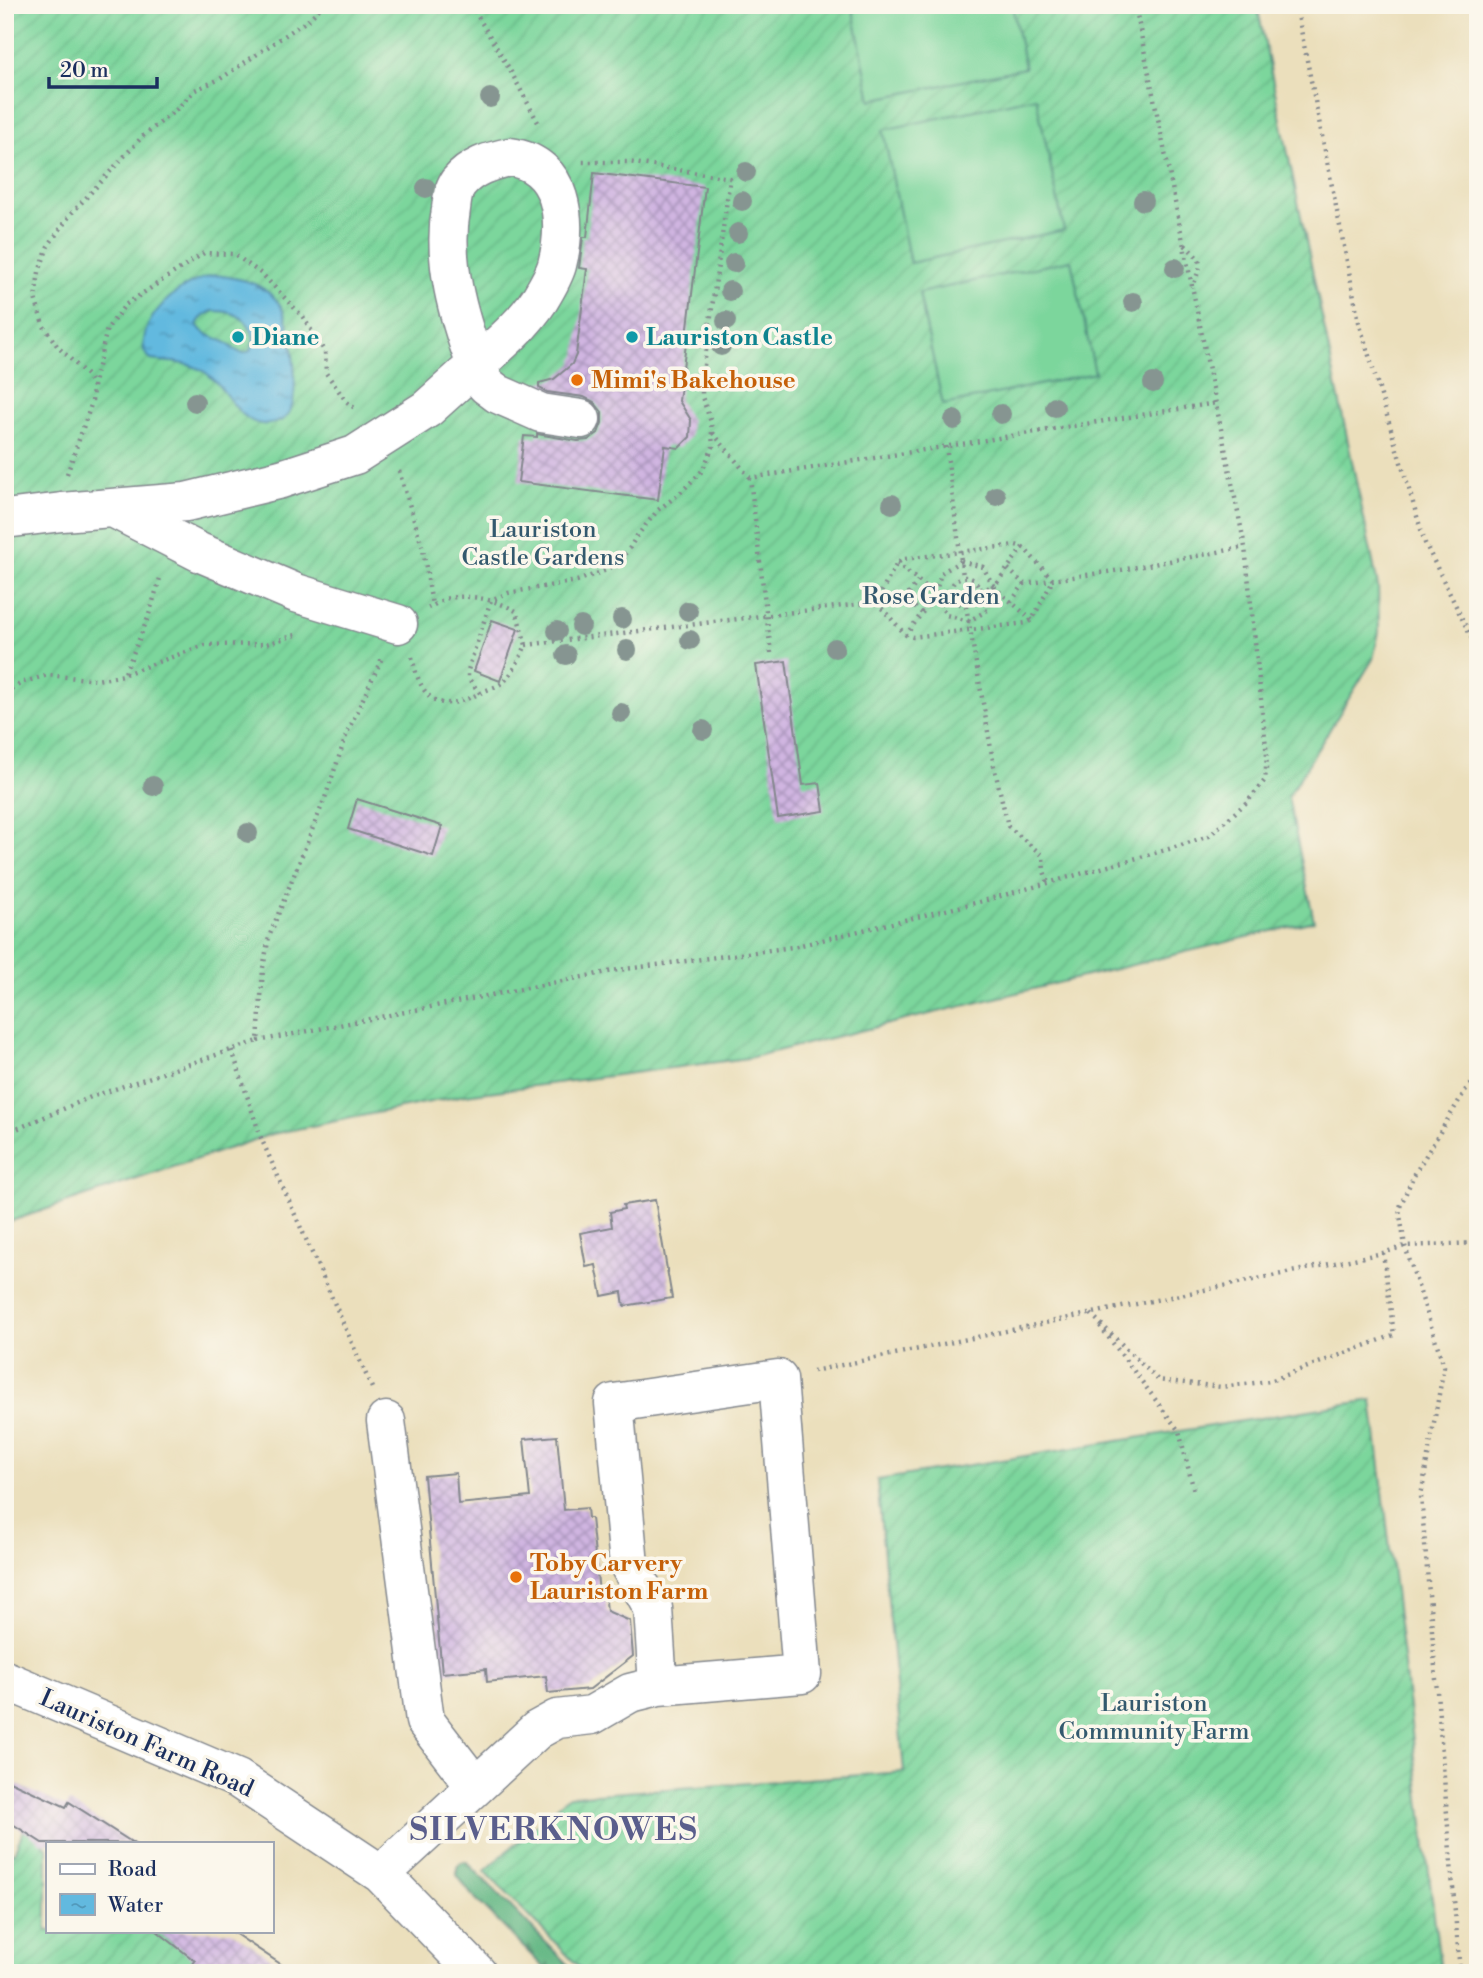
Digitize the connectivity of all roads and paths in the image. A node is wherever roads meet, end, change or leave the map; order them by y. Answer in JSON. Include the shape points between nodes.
{"nodes":[{"id":1,"x":323,"y":5,"type":"edge"},
{"id":2,"x":471,"y":5,"type":"edge"},
{"id":3,"x":1135,"y":5,"type":"edge"},
{"id":4,"x":1296,"y":5,"type":"edge"},
{"id":5,"x":541,"y":127,"type":"dead end"},
{"id":6,"x":554,"y":186,"type":"junction"},
{"id":7,"x":1183,"y":241,"type":"junction"},
{"id":8,"x":1192,"y":290,"type":"junction"},
{"id":9,"x":476,"y":365,"type":"junction"},
{"id":10,"x":93,"y":387,"type":"junction"},
{"id":11,"x":1216,"y":403,"type":"junction"},
{"id":12,"x":581,"y":419,"type":"dead end"},
{"id":13,"x":712,"y":430,"type":"junction"},
{"id":14,"x":389,"y":433,"type":"junction"},
{"id":15,"x":946,"y":446,"type":"junction"},
{"id":16,"x":750,"y":478,"type":"junction"},
{"id":17,"x":113,"y":508,"type":"junction"},
{"id":18,"x":62,"y":512,"type":"junction"},
{"id":19,"x":5,"y":519,"type":"edge"},
{"id":20,"x":175,"y":540,"type":"junction"},
{"id":21,"x":1023,"y":547,"type":"junction"},
{"id":22,"x":1245,"y":547,"type":"junction"},
{"id":23,"x":960,"y":552,"type":"junction"},
{"id":24,"x":961,"y":561,"type":"junction"},
{"id":25,"x":897,"y":563,"type":"junction"},
{"id":26,"x":1007,"y":569,"type":"junction"},
{"id":27,"x":963,"y":576,"type":"junction"},
{"id":28,"x":918,"y":580,"type":"junction"},
{"id":29,"x":1053,"y":580,"type":"junction"},
{"id":30,"x":1024,"y":584,"type":"junction"},
{"id":31,"x":994,"y":587,"type":"junction"},
{"id":32,"x":980,"y":589,"type":"junction"},
{"id":33,"x":950,"y":593,"type":"junction"},
{"id":34,"x":935,"y":595,"type":"junction"},
{"id":35,"x":905,"y":599,"type":"junction"},
{"id":36,"x":491,"y":600,"type":"junction"},
{"id":37,"x":876,"y":602,"type":"junction"},
{"id":38,"x":1012,"y":602,"type":"junction"},
{"id":39,"x":338,"y":606,"type":"junction"},
{"id":40,"x":432,"y":606,"type":"junction"},
{"id":41,"x":967,"y":607,"type":"junction"},
{"id":42,"x":922,"y":613,"type":"junction"},
{"id":43,"x":766,"y":617,"type":"junction"},
{"id":44,"x":1032,"y":620,"type":"junction"},
{"id":45,"x":969,"y":621,"type":"junction"},
{"id":46,"x":398,"y":624,"type":"junction"},
{"id":47,"x":970,"y":630,"type":"junction"},
{"id":48,"x":906,"y":635,"type":"junction"},
{"id":49,"x":526,"y":645,"type":"junction"},
{"id":50,"x":1478,"y":651,"type":"edge"},
{"id":51,"x":771,"y":653,"type":"dead end"},
{"id":52,"x":124,"y":675,"type":"junction"},
{"id":53,"x":5,"y":692,"type":"edge"},
{"id":54,"x":480,"y":693,"type":"junction"},
{"id":55,"x":1048,"y":883,"type":"junction"},
{"id":56,"x":258,"y":1041,"type":"junction"},
{"id":57,"x":232,"y":1050,"type":"junction"},
{"id":58,"x":1478,"y":1073,"type":"edge"},
{"id":59,"x":5,"y":1134,"type":"edge"},
{"id":60,"x":1478,"y":1243,"type":"edge"},
{"id":61,"x":1405,"y":1246,"type":"junction"},
{"id":62,"x":1383,"y":1253,"type":"junction"},
{"id":63,"x":1091,"y":1314,"type":"junction"},
{"id":64,"x":778,"y":1379,"type":"junction"},
{"id":65,"x":386,"y":1421,"type":"joint"},
{"id":66,"x":1194,"y":1491,"type":"dead end"},
{"id":67,"x":5,"y":1680,"type":"edge"},
{"id":68,"x":658,"y":1686,"type":"junction"},
{"id":69,"x":475,"y":1786,"type":"junction"},
{"id":70,"x":381,"y":1874,"type":"junction"},
{"id":71,"x":477,"y":1973,"type":"edge"},
{"id":72,"x":1460,"y":1973,"type":"edge"}],
"edges":[{"from":1,"to":10,"type":"path","via":[[231,72],[195,90],[143,136],[71,214],[48,246],[36,298],[43,325]]},
{"from":2,"to":5,"type":"path"},
{"from":3,"to":7,"type":"path"},
{"from":4,"to":50,"type":"path","via":[[1359,322],[1425,543]]},
{"from":6,"to":9,"type":"street","via":[[562,224],[556,268],[539,300],[508,338]]},
{"from":6,"to":9,"type":"street","via":[[540,170],[510,157],[484,163],[457,185],[447,242],[462,323]]},
{"from":6,"to":13,"type":"path","via":[[574,164],[582,162],[628,162],[730,178],[702,380]]},
{"from":7,"to":8,"type":"path"},
{"from":7,"to":8,"type":"path","via":[[1200,261]]},
{"from":8,"to":11,"type":"path"},
{"from":9,"to":12,"type":"street","via":[[486,385],[498,394],[541,413]]},
{"from":9,"to":14,"type":"street","via":[[427,409]]},
{"from":10,"to":14,"type":"path","via":[[107,329],[124,304],[204,253],[234,254],[263,275],[303,317],[325,352],[326,373],[346,401]]},
{"from":10,"to":18,"type":"path","via":[[66,478]]},
{"from":11,"to":15,"type":"path"},
{"from":11,"to":22,"type":"path"},
{"from":13,"to":16,"type":"path"},
{"from":13,"to":36,"type":"path","via":[[713,447],[702,471],[658,510],[609,569]]},
{"from":14,"to":17,"type":"street","via":[[355,455],[281,479],[186,502]]},
{"from":14,"to":40,"type":"path","via":[[423,549]]},
{"from":15,"to":16,"type":"path"},
{"from":15,"to":23,"type":"path"},
{"from":16,"to":43,"type":"path"},
{"from":17,"to":18,"type":"street"},
{"from":17,"to":20,"type":"street"},
{"from":18,"to":19,"type":"street"},
{"from":20,"to":39,"type":"street","via":[[296,593]]},
{"from":20,"to":52,"type":"path"},
{"from":21,"to":23,"type":"path"},
{"from":21,"to":26,"type":"path"},
{"from":21,"to":29,"type":"path"},
{"from":22,"to":29,"type":"path"},
{"from":22,"to":55,"type":"path","via":[[1267,757],[1265,780],[1209,836]]},
{"from":23,"to":24,"type":"path"},
{"from":23,"to":25,"type":"path"},
{"from":24,"to":27,"type":"path"},
{"from":24,"to":31,"type":"path","via":[[983,568]]},
{"from":24,"to":34,"type":"path","via":[[941,573]]},
{"from":25,"to":28,"type":"path"},
{"from":25,"to":37,"type":"path"},
{"from":26,"to":30,"type":"path"},
{"from":26,"to":31,"type":"path"},
{"from":27,"to":32,"type":"path","via":[[974,579]]},
{"from":27,"to":33,"type":"path","via":[[953,582]]},
{"from":28,"to":34,"type":"path"},
{"from":28,"to":35,"type":"path"},
{"from":29,"to":30,"type":"path"},
{"from":29,"to":44,"type":"path"},
{"from":30,"to":38,"type":"path"},
{"from":31,"to":32,"type":"path"},
{"from":31,"to":38,"type":"path"},
{"from":31,"to":45,"type":"path","via":[[988,610]]},
{"from":32,"to":41,"type":"path","via":[[977,601]]},
{"from":33,"to":34,"type":"path"},
{"from":33,"to":41,"type":"path","via":[[955,603]]},
{"from":34,"to":42,"type":"path"},
{"from":34,"to":45,"type":"path","via":[[946,615]]},
{"from":35,"to":37,"type":"path"},
{"from":35,"to":42,"type":"path"},
{"from":36,"to":40,"type":"path","via":[[447,598]]},
{"from":36,"to":49,"type":"path","via":[[516,611]]},
{"from":36,"to":54,"type":"path","via":[[468,670],[468,678]]},
{"from":37,"to":43,"type":"path"},
{"from":37,"to":48,"type":"path"},
{"from":38,"to":44,"type":"path"},
{"from":39,"to":46,"type":"street"},
{"from":39,"to":52,"type":"path","via":[[299,634],[266,644],[205,645]]},
{"from":40,"to":46,"type":"path"},
{"from":41,"to":45,"type":"path"},
{"from":42,"to":48,"type":"path"},
{"from":43,"to":49,"type":"path"},
{"from":43,"to":51,"type":"path"},
{"from":44,"to":47,"type":"path"},
{"from":45,"to":47,"type":"path"},
{"from":46,"to":54,"type":"path","via":[[424,692],[438,702],[455,704]]},
{"from":46,"to":56,"type":"path","via":[[347,733],[269,937]]},
{"from":47,"to":48,"type":"path"},
{"from":47,"to":55,"type":"path","via":[[1008,826],[1043,856]]},
{"from":49,"to":54,"type":"path","via":[[503,683]]},
{"from":52,"to":53,"type":"path","via":[[97,680],[48,675]]},
{"from":55,"to":56,"type":"path","via":[[793,947],[618,970]]},
{"from":56,"to":57,"type":"path"},
{"from":57,"to":59,"type":"path","via":[[91,1097]]},
{"from":57,"to":65,"type":"path","via":[[261,1138]]},
{"from":58,"to":61,"type":"path","via":[[1414,1175],[1399,1209]]},
{"from":60,"to":61,"type":"path"},
{"from":61,"to":62,"type":"path"},
{"from":61,"to":72,"type":"path","via":[[1444,1366],[1422,1496]]},
{"from":62,"to":63,"type":"path"},
{"from":62,"to":63,"type":"path","via":[[1394,1335],[1270,1381],[1221,1387],[1158,1380]]},
{"from":63,"to":64,"type":"path"},
{"from":63,"to":66,"type":"path","via":[[1179,1432]]},
{"from":64,"to":68,"type":"street","via":[[802,1674]]},
{"from":64,"to":68,"type":"street","via":[[614,1403],[629,1565],[653,1608]]},
{"from":65,"to":69,"type":"street","via":[[425,1721]]},
{"from":67,"to":70,"type":"street","name":"Lauriston Farm Road","via":[[238,1779]]},
{"from":68,"to":69,"type":"street","via":[[630,1693],[592,1715],[557,1719],[537,1730]]},
{"from":69,"to":70,"type":"street"},
{"from":70,"to":71,"type":"street","name":"Lauriston Farm Road"}]}
